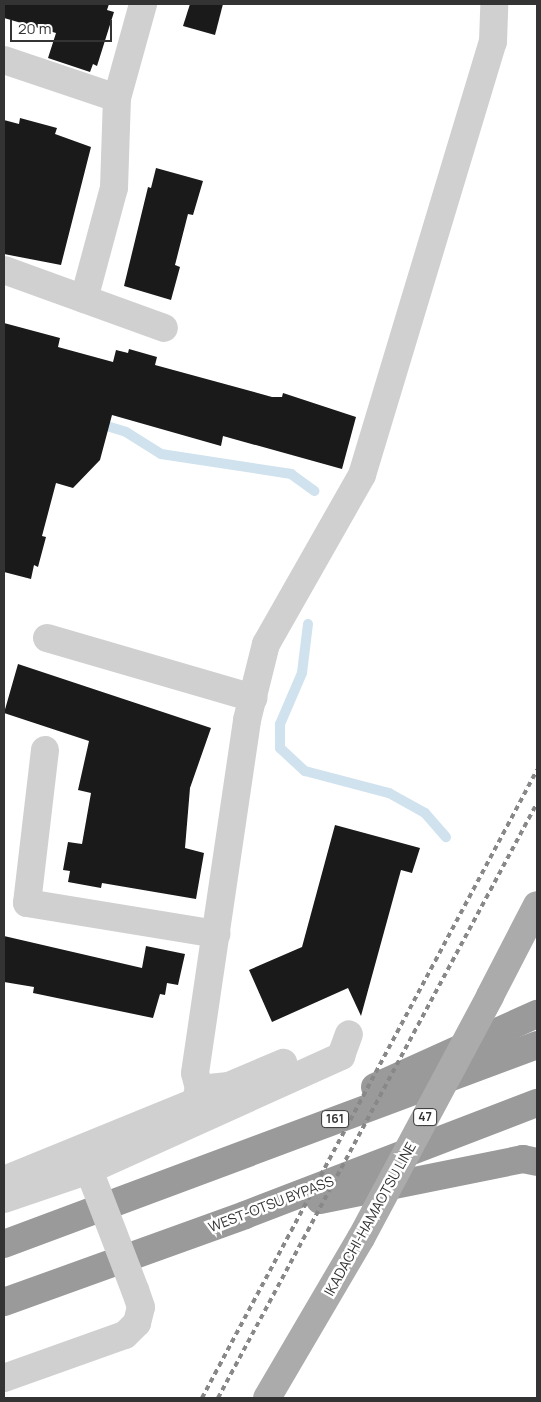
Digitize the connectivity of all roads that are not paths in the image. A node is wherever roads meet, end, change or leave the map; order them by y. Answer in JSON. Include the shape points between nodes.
{"nodes":[{"id":1,"x":143,"y":4,"type":"edge"},
{"id":2,"x":494,"y":4,"type":"edge"},
{"id":3,"x":4,"y":60,"type":"edge"},
{"id":4,"x":117,"y":98,"type":"junction"},
{"id":5,"x":4,"y":270,"type":"edge"},
{"id":6,"x":84,"y":299,"type":"junction"},
{"id":7,"x":164,"y":328,"type":"dead end"},
{"id":8,"x":47,"y":638,"type":"dead end"},
{"id":9,"x":252,"y":698,"type":"junction"},
{"id":10,"x":45,"y":750,"type":"dead end"},
{"id":11,"x":537,"y":905,"type":"edge"},
{"id":12,"x":216,"y":934,"type":"junction"},
{"id":13,"x":537,"y":1014,"type":"edge"},
{"id":14,"x":537,"y":1045,"type":"edge"},
{"id":15,"x":199,"y":1090,"type":"junction"},
{"id":16,"x":537,"y":1103,"type":"edge"},
{"id":17,"x":537,"y":1162,"type":"edge"},
{"id":18,"x":89,"y":1170,"type":"junction"},
{"id":19,"x":4,"y":1180,"type":"edge"},
{"id":20,"x":133,"y":1194,"type":"junction"},
{"id":21,"x":4,"y":1199,"type":"edge"},
{"id":22,"x":245,"y":1215,"type":"junction"},
{"id":23,"x":4,"y":1244,"type":"edge"},
{"id":24,"x":4,"y":1302,"type":"edge"},
{"id":25,"x":4,"y":1378,"type":"edge"},
{"id":26,"x":268,"y":1398,"type":"edge"}],
"edges":[{"from":1,"to":4,"type":"street"},
{"from":2,"to":9,"type":"street","via":[[493,42],[362,475],[266,644]]},
{"from":3,"to":4,"type":"street"},
{"from":4,"to":6,"type":"street","via":[[114,188]]},
{"from":5,"to":6,"type":"street"},
{"from":6,"to":7,"type":"street"},
{"from":8,"to":9,"type":"street"},
{"from":9,"to":12,"type":"street"},
{"from":10,"to":12,"type":"street","via":[[27,902]]},
{"from":11,"to":26,"type":"main road","name":"IKADACHI-HAMAOTSU LINE","number":"47","bridge":true,"via":[[361,1238]]},
{"from":12,"to":15,"type":"street","via":[[195,1073]]},
{"from":13,"to":20,"type":"highway"},
{"from":14,"to":20,"type":"highway","number":"161"},
{"from":15,"to":18,"type":"street","via":[[229,1086],[349,1034],[341,1056]]},
{"from":15,"to":19,"type":"street","via":[[195,1102]]},
{"from":16,"to":22,"type":"highway","name":"WEST-OTSU BYPASS"},
{"from":17,"to":22,"type":"highway","via":[[523,1159]]},
{"from":18,"to":21,"type":"street"},
{"from":18,"to":25,"type":"street","bridge":true,"via":[[141,1307],[137,1323],[125,1335]]},
{"from":20,"to":23,"type":"highway","number":"161"},
{"from":22,"to":24,"type":"highway","name":"WEST-OTSU BYPASS"}]}
